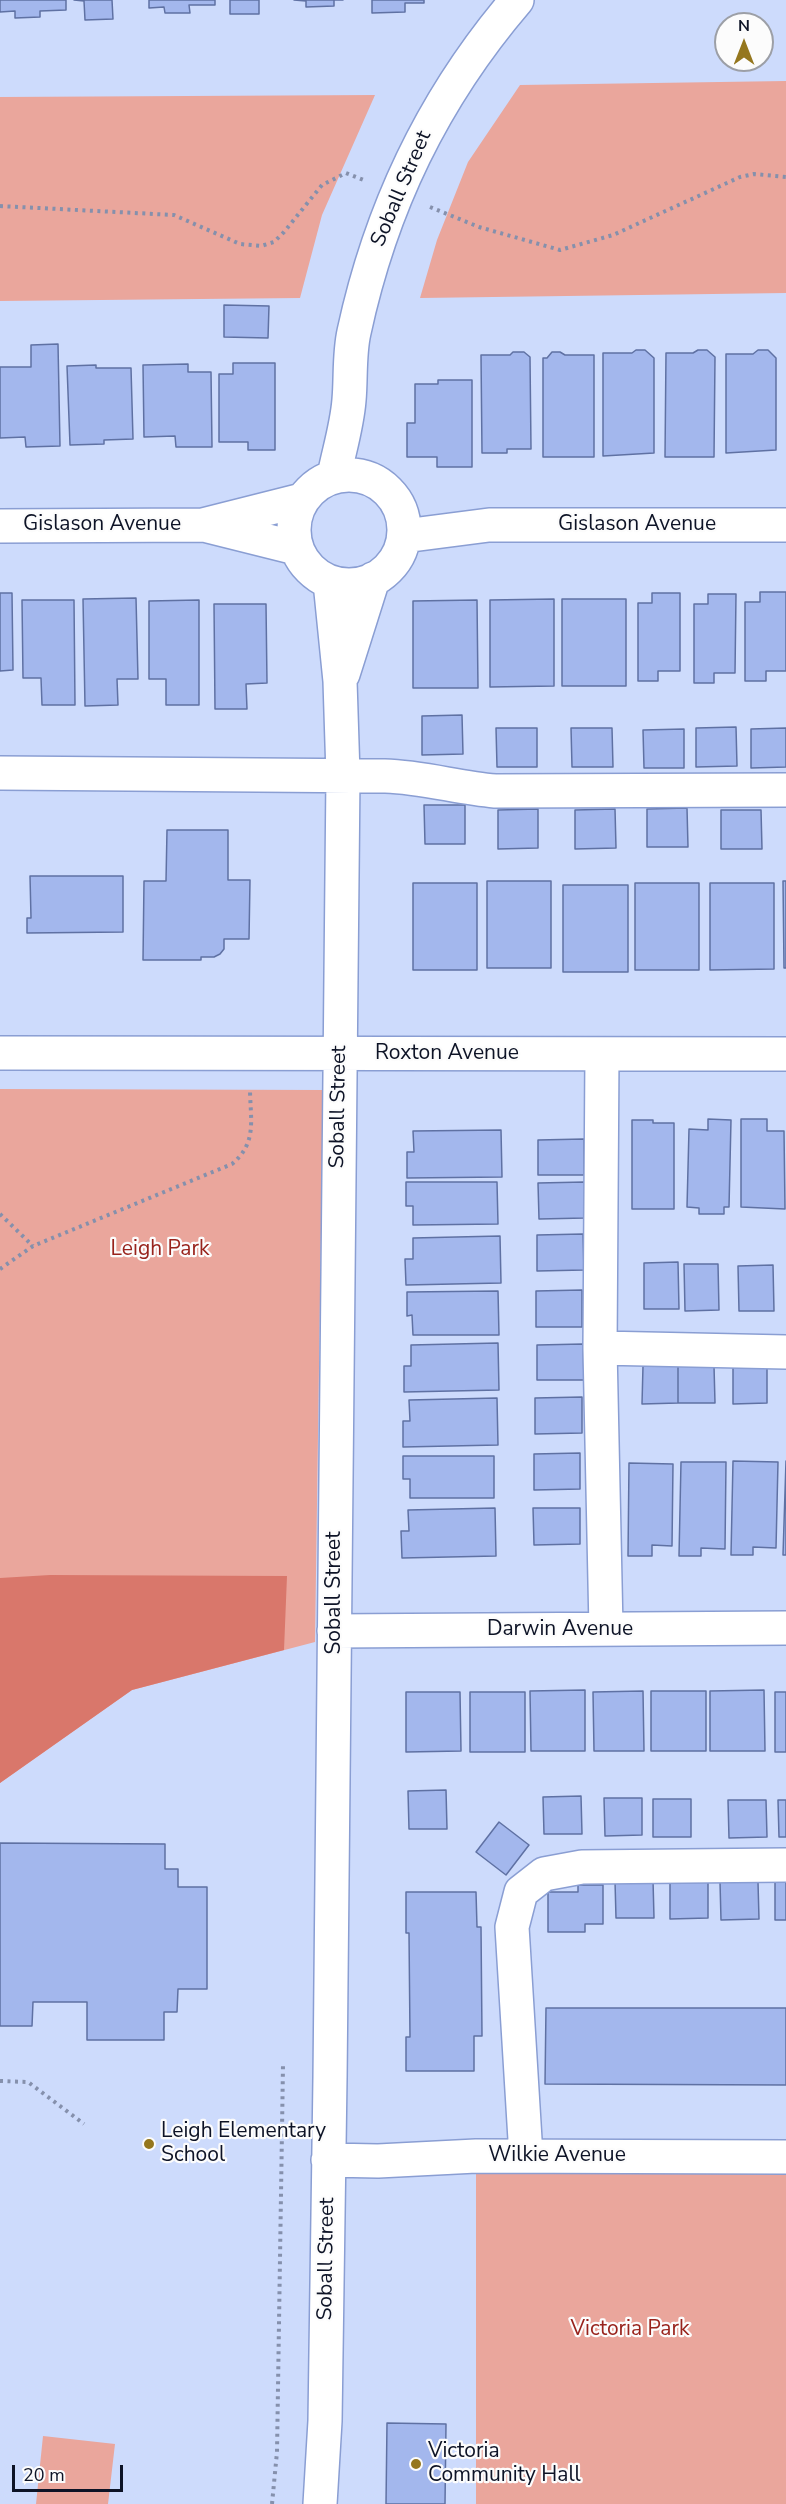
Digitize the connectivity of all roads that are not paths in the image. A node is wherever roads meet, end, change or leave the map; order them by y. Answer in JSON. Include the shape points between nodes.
{"nodes":[{"id":1,"x":517,"y":0,"type":"edge"},
{"id":2,"x":349,"y":403,"type":"junction"},
{"id":3,"x":334,"y":476,"type":"junction"},
{"id":4,"x":374,"y":481,"type":"junction"},
{"id":5,"x":302,"y":500,"type":"junction"},
{"id":6,"x":402,"y":524,"type":"junction"},
{"id":7,"x":203,"y":525,"type":"junction"},
{"id":8,"x":786,"y":525,"type":"edge"},
{"id":9,"x":0,"y":526,"type":"edge"},
{"id":10,"x":296,"y":548,"type":"junction"},
{"id":11,"x":373,"y":579,"type":"junction"},
{"id":12,"x":330,"y":582,"type":"junction"},
{"id":13,"x":340,"y":681,"type":"junction"},
{"id":14,"x":0,"y":773,"type":"edge"},
{"id":15,"x":343,"y":775,"type":"junction"},
{"id":16,"x":786,"y":790,"type":"edge"},
{"id":17,"x":0,"y":1053,"type":"edge"},
{"id":18,"x":339,"y":1054,"type":"junction"},
{"id":19,"x":602,"y":1054,"type":"junction"},
{"id":20,"x":786,"y":1054,"type":"edge"},
{"id":21,"x":600,"y":1348,"type":"junction"},
{"id":22,"x":786,"y":1352,"type":"edge"},
{"id":23,"x":786,"y":1628,"type":"edge"},
{"id":24,"x":606,"y":1629,"type":"junction"},
{"id":25,"x":334,"y":1631,"type":"junction"},
{"id":26,"x":786,"y":1865,"type":"edge"},
{"id":27,"x":526,"y":2156,"type":"junction"},
{"id":28,"x":786,"y":2157,"type":"edge"},
{"id":29,"x":328,"y":2160,"type":"junction"},
{"id":30,"x":320,"y":2504,"type":"edge"}],
"edges":[{"from":1,"to":2,"type":"street","name":"Soball Street","via":[[485,37],[452,86],[397,193],[376,246],[353,335]]},
{"from":2,"to":3,"type":"street","name":"Soball Street"},
{"from":2,"to":4,"type":"street","name":"Soball Street"},
{"from":3,"to":4,"type":"street","via":[[354,475]]},
{"from":3,"to":5,"type":"street"},
{"from":4,"to":6,"type":"street","via":[[394,499]]},
{"from":5,"to":7,"type":"street","name":"Gislason Avenue"},
{"from":5,"to":10,"type":"street","via":[[294,523]]},
{"from":6,"to":8,"type":"street","name":"Gislason Avenue"},
{"from":6,"to":11,"type":"street","via":[[395,560]]},
{"from":7,"to":9,"type":"street","name":"Gislason Avenue"},
{"from":7,"to":10,"type":"street","name":"Gislason Avenue"},
{"from":10,"to":12,"type":"street","via":[[309,569]]},
{"from":11,"to":12,"type":"street","via":[[354,585]]},
{"from":11,"to":13,"type":"street","name":"Soball Street"},
{"from":12,"to":13,"type":"street","name":"Soball Street"},
{"from":13,"to":15,"type":"street","name":"Soball Street"},
{"from":14,"to":15,"type":"street"},
{"from":15,"to":16,"type":"street","via":[[415,777],[495,791]]},
{"from":15,"to":18,"type":"street","name":"Soball Street"},
{"from":17,"to":18,"type":"street","name":"Roxton Avenue"},
{"from":18,"to":19,"type":"street","name":"Roxton Avenue"},
{"from":18,"to":25,"type":"street","name":"Soball Street"},
{"from":19,"to":20,"type":"street","name":"Roxton Avenue"},
{"from":19,"to":21,"type":"street"},
{"from":21,"to":22,"type":"street"},
{"from":21,"to":24,"type":"street"},
{"from":23,"to":24,"type":"street","name":"Darwin Avenue"},
{"from":24,"to":25,"type":"street","name":"Darwin Avenue"},
{"from":25,"to":29,"type":"street","name":"Soball Street"},
{"from":26,"to":27,"type":"street","via":[[582,1867],[544,1874],[521,1892],[512,1927]]},
{"from":27,"to":28,"type":"street","name":"Wilkie Avenue"},
{"from":27,"to":29,"type":"street","name":"Wilkie Avenue"},
{"from":29,"to":30,"type":"street","name":"Soball Street","via":[[326,2421]]}]}
